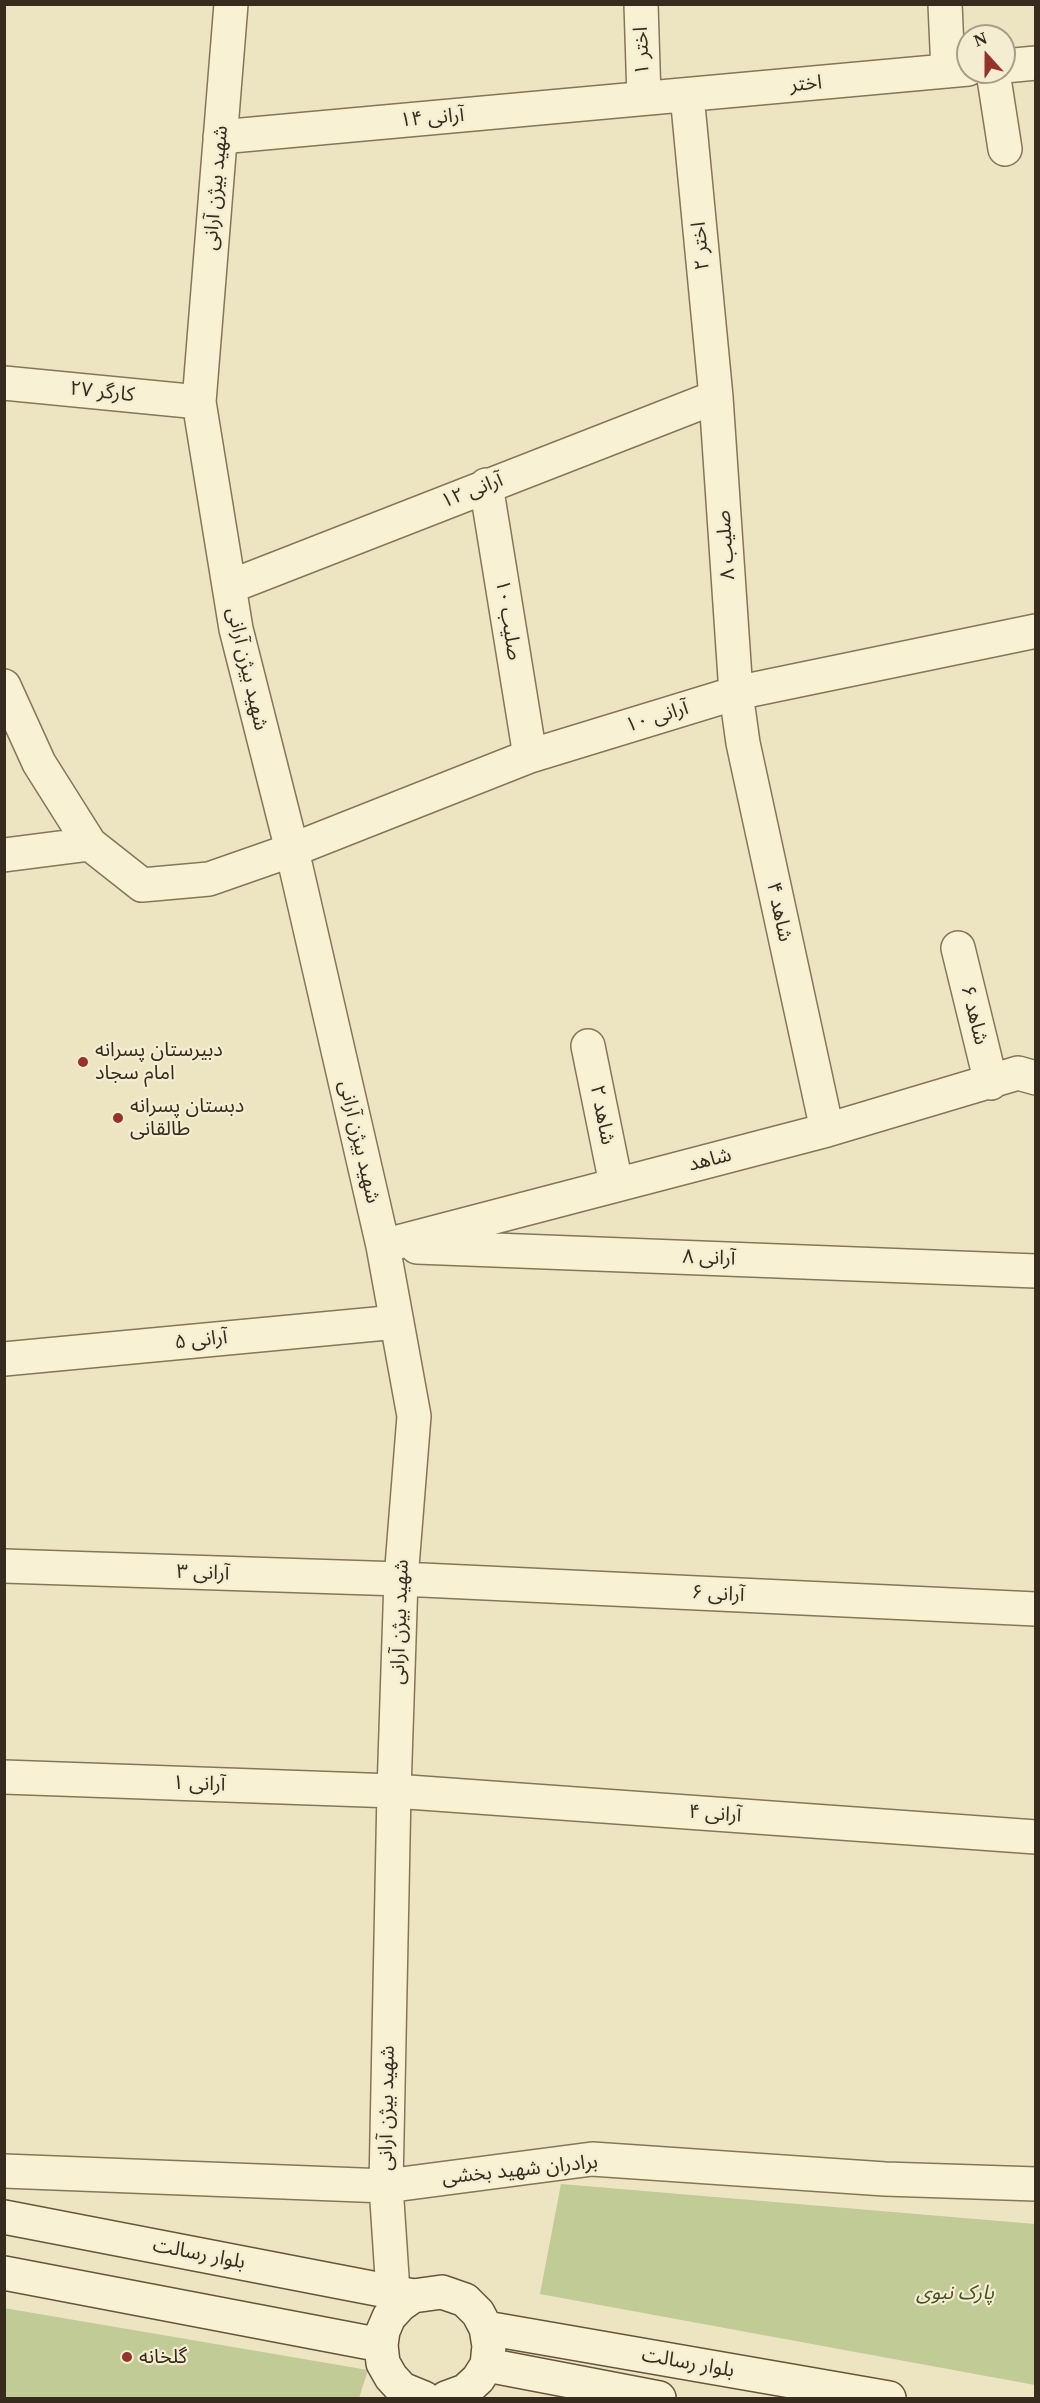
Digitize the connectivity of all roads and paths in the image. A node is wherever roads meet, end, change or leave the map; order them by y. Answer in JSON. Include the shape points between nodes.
{"nodes":[{"id":1,"x":231,"y":4,"type":"edge"},
{"id":2,"x":641,"y":4,"type":"edge"},
{"id":3,"x":945,"y":4,"type":"edge"},
{"id":4,"x":956,"y":60,"type":"edge"},
{"id":5,"x":1035,"y":63,"type":"edge"},
{"id":6,"x":1016,"y":65,"type":"edge"},
{"id":7,"x":956,"y":70,"type":"edge"},
{"id":8,"x":995,"y":84,"type":"edge"},
{"id":9,"x":687,"y":95,"type":"junction"},
{"id":10,"x":644,"y":98,"type":"junction"},
{"id":11,"x":220,"y":137,"type":"junction"},
{"id":12,"x":1005,"y":149,"type":"dead end"},
{"id":13,"x":4,"y":383,"type":"edge"},
{"id":14,"x":716,"y":397,"type":"junction"},
{"id":15,"x":199,"y":402,"type":"junction"},
{"id":16,"x":486,"y":485,"type":"junction"},
{"id":17,"x":229,"y":587,"type":"junction"},
{"id":18,"x":1035,"y":631,"type":"edge"},
{"id":19,"x":4,"y":686,"type":"edge"},
{"id":20,"x":736,"y":693,"type":"junction"},
{"id":21,"x":530,"y":756,"type":"junction"},
{"id":22,"x":90,"y":844,"type":"junction"},
{"id":23,"x":292,"y":850,"type":"junction"},
{"id":24,"x":4,"y":855,"type":"edge"},
{"id":25,"x":958,"y":948,"type":"dead end"},
{"id":26,"x":588,"y":1046,"type":"dead end"},
{"id":27,"x":1020,"y":1075,"type":"edge"},
{"id":28,"x":827,"y":1130,"type":"junction"},
{"id":29,"x":616,"y":1184,"type":"junction"},
{"id":30,"x":383,"y":1246,"type":"junction"},
{"id":31,"x":1035,"y":1270,"type":"edge"},
{"id":32,"x":397,"y":1322,"type":"junction"},
{"id":33,"x":4,"y":1359,"type":"edge"},
{"id":34,"x":4,"y":1566,"type":"edge"},
{"id":35,"x":401,"y":1579,"type":"junction"},
{"id":36,"x":1035,"y":1610,"type":"edge"},
{"id":37,"x":4,"y":1778,"type":"edge"},
{"id":38,"x":394,"y":1791,"type":"junction"},
{"id":39,"x":1035,"y":1837,"type":"edge"},
{"id":40,"x":4,"y":2171,"type":"edge"},
{"id":41,"x":1035,"y":2184,"type":"edge"},
{"id":42,"x":386,"y":2186,"type":"junction"},
{"id":43,"x":4,"y":2217,"type":"edge"},
{"id":44,"x":4,"y":2273,"type":"edge"},
{"id":45,"x":403,"y":2294,"type":"junction"},
{"id":46,"x":486,"y":2328,"type":"junction"},
{"id":47,"x":369,"y":2343,"type":"junction"},
{"id":48,"x":501,"y":2368,"type":"junction"},
{"id":49,"x":424,"y":2398,"type":"edge"},
{"id":50,"x":446,"y":2398,"type":"edge"},
{"id":51,"x":659,"y":2398,"type":"edge"},
{"id":52,"x":889,"y":2398,"type":"edge"}],
"edges":[{"from":1,"to":11,"type":"street","name":"شهید بیژن آرانی"},
{"from":2,"to":10,"type":"street","name":"اختر ۱"},
{"from":3,"to":4,"type":"street"},
{"from":5,"to":6,"type":"street"},
{"from":7,"to":9,"type":"street","name":"اختر"},
{"from":8,"to":12,"type":"street"},
{"from":9,"to":10,"type":"street","name":"اختر"},
{"from":9,"to":14,"type":"street","name":"اختر ۲"},
{"from":10,"to":11,"type":"street","name":"آرانی ۱۴"},
{"from":11,"to":15,"type":"street","name":"شهید بیژن آرانی"},
{"from":13,"to":15,"type":"street","name":"کارگر ۲۷"},
{"from":14,"to":16,"type":"street","name":"آرانی ۱۲"},
{"from":14,"to":20,"type":"street","name":"صلیب ۸"},
{"from":15,"to":17,"type":"street","name":"شهید بیژن آرانی"},
{"from":16,"to":17,"type":"street","name":"آرانی ۱۲"},
{"from":16,"to":21,"type":"street","name":"صلیب ۱۰"},
{"from":17,"to":23,"type":"street","name":"شهید بیژن آرانی"},
{"from":18,"to":20,"type":"street","name":"آرانی ۱۰"},
{"from":19,"to":22,"type":"street","name":"آرانی ۱۰","via":[[39,763]]},
{"from":20,"to":21,"type":"street","name":"آرانی ۱۰"},
{"from":20,"to":28,"type":"street","name":"شاهد ۴","via":[[742,743]]},
{"from":21,"to":23,"type":"street","name":"آرانی ۱۰"},
{"from":22,"to":23,"type":"street","name":"آرانی ۱۰","via":[[142,885],[209,879]]},
{"from":22,"to":24,"type":"street"},
{"from":23,"to":30,"type":"street","name":"شهید بیژن آرانی"},
{"from":25,"to":27,"type":"street","name":"شاهد ۶"},
{"from":26,"to":29,"type":"street","name":"شاهد ۲"},
{"from":27,"to":28,"type":"street","name":"شاهد"},
{"from":28,"to":29,"type":"street","name":"شاهد"},
{"from":29,"to":30,"type":"street","name":"شاهد"},
{"from":30,"to":31,"type":"street","name":"آرانی ۸"},
{"from":30,"to":32,"type":"street","name":"شهید بیژن آرانی"},
{"from":32,"to":33,"type":"street","name":"آرانی ۵"},
{"from":32,"to":35,"type":"street","name":"شهید بیژن آرانی","via":[[414,1416]]},
{"from":34,"to":35,"type":"street","name":"آرانی ۳"},
{"from":35,"to":36,"type":"street","name":"آرانی ۶"},
{"from":35,"to":38,"type":"street","name":"شهید بیژن آرانی"},
{"from":37,"to":38,"type":"street","name":"آرانی ۱"},
{"from":38,"to":39,"type":"street","name":"آرانی ۴"},
{"from":38,"to":42,"type":"street","name":"شهید بیژن آرانی"},
{"from":40,"to":42,"type":"street","name":"برادران شهید بخشی"},
{"from":41,"to":42,"type":"street","name":"برادران شهید بخشی","via":[[885,2179],[592,2159]]},
{"from":42,"to":45,"type":"street","name":"شهید بیژن آرانی"},
{"from":43,"to":45,"type":"street","name":"بلوار رسالت"},
{"from":44,"to":47,"type":"street"},
{"from":45,"to":46,"type":"street","name":"بلوار رسالت","via":[[454,2295],[478,2313]]},
{"from":45,"to":47,"type":"street","via":[[382,2331]]},
{"from":46,"to":48,"type":"street","via":[[489,2346]]},
{"from":46,"to":52,"type":"street","name":"بلوار رسالت"},
{"from":47,"to":49,"type":"street","via":[[402,2389]]},
{"from":48,"to":50,"type":"street"},
{"from":48,"to":51,"type":"street","name":"بلوار رسالت"}]}
